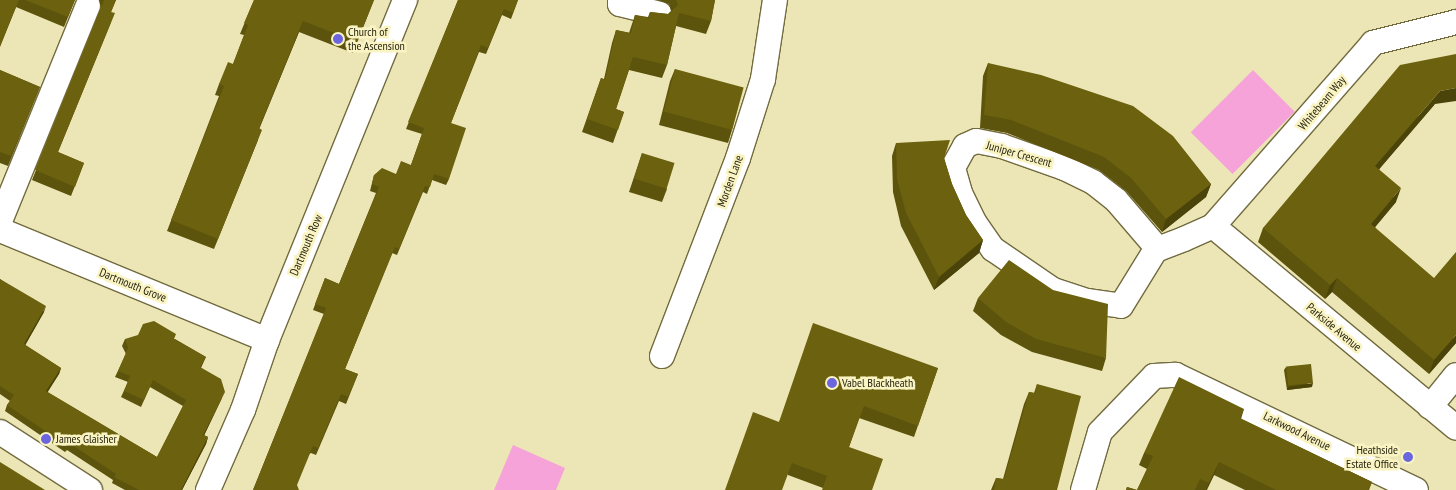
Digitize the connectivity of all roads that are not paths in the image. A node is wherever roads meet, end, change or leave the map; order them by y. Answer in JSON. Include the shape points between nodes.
{"nodes":[{"id":1,"x":405,"y":0,"type":"edge"},
{"id":2,"x":620,"y":0,"type":"edge"},
{"id":3,"x":775,"y":0,"type":"edge"},
{"id":4,"x":88,"y":5,"type":"dead end"},
{"id":5,"x":660,"y":14,"type":"edge"},
{"id":6,"x":1456,"y":22,"type":"edge"},
{"id":7,"x":0,"y":221,"type":"edge"},
{"id":8,"x":1213,"y":226,"type":"junction"},
{"id":9,"x":0,"y":230,"type":"edge"},
{"id":10,"x":1158,"y":249,"type":"junction"},
{"id":11,"x":267,"y":340,"type":"junction"},
{"id":12,"x":662,"y":356,"type":"dead end"},
{"id":13,"x":1456,"y":375,"type":"edge"},
{"id":14,"x":1430,"y":407,"type":"junction"},
{"id":15,"x":1456,"y":428,"type":"edge"},
{"id":16,"x":0,"y":432,"type":"edge"},
{"id":17,"x":90,"y":490,"type":"edge"},
{"id":18,"x":208,"y":490,"type":"edge"},
{"id":19,"x":1083,"y":490,"type":"edge"},
{"id":20,"x":1414,"y":490,"type":"edge"}],
"edges":[{"from":1,"to":11,"type":"street","name":"Dartmouth Row"},
{"from":2,"to":5,"type":"street","via":[[620,4]]},
{"from":3,"to":12,"type":"street","name":"Morden Lane","via":[[763,79],[738,158]]},
{"from":4,"to":7,"type":"street"},
{"from":6,"to":8,"type":"street","name":"Whitebeam Way","via":[[1374,43]]},
{"from":8,"to":10,"type":"street"},
{"from":8,"to":14,"type":"street","name":"Parkside Avenue"},
{"from":9,"to":11,"type":"street","name":"Dartmouth Grove"},
{"from":10,"to":10,"type":"street","name":"Juniper Crescent","via":[[1120,306],[1087,301],[1053,290],[993,249],[974,222],[960,193],[953,168],[964,146],[976,142],[1002,146],[1064,168],[1093,182],[1116,200]]},
{"from":11,"to":18,"type":"street","name":"Dartmouth Row","via":[[243,410]]},
{"from":13,"to":14,"type":"street"},
{"from":14,"to":15,"type":"street","name":"Parkside Avenue"},
{"from":16,"to":17,"type":"street"},
{"from":19,"to":20,"type":"street","name":"Larkwood Avenue","via":[[1100,432],[1154,376],[1176,375]]}]}
